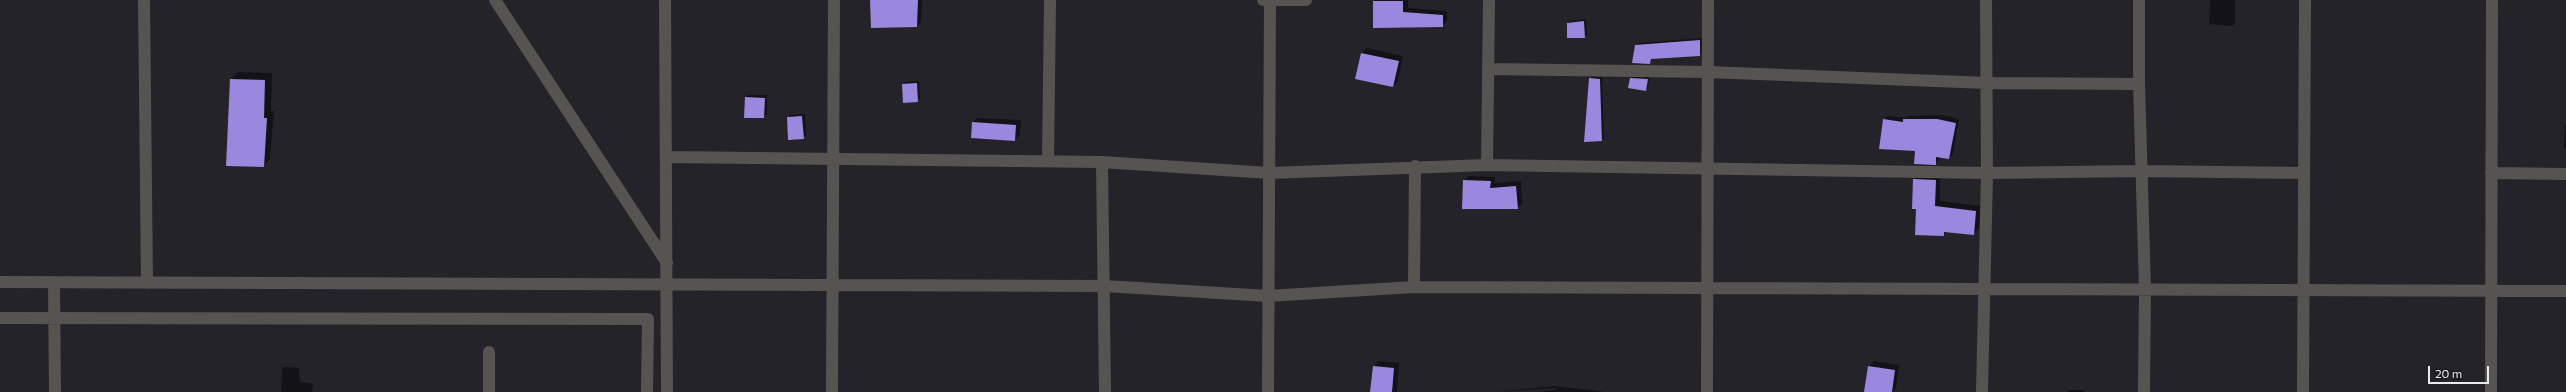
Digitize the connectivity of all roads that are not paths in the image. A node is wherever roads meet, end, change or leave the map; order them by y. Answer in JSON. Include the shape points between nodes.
{"nodes":[{"id":1,"x":144,"y":0,"type":"edge"},
{"id":2,"x":495,"y":0,"type":"edge"},
{"id":3,"x":665,"y":0,"type":"edge"},
{"id":4,"x":834,"y":0,"type":"edge"},
{"id":5,"x":1050,"y":0,"type":"edge"},
{"id":6,"x":1267,"y":0,"type":"edge"},
{"id":7,"x":1306,"y":0,"type":"edge"},
{"id":8,"x":1489,"y":0,"type":"edge"},
{"id":9,"x":1708,"y":0,"type":"edge"},
{"id":10,"x":1986,"y":0,"type":"edge"},
{"id":11,"x":2139,"y":0,"type":"edge"},
{"id":12,"x":2306,"y":0,"type":"edge"},
{"id":13,"x":2492,"y":0,"type":"edge"},
{"id":14,"x":1488,"y":69,"type":"junction"},
{"id":15,"x":1708,"y":72,"type":"junction"},
{"id":16,"x":1987,"y":83,"type":"junction"},
{"id":17,"x":2139,"y":84,"type":"junction"},
{"id":18,"x":667,"y":157,"type":"junction"},
{"id":19,"x":834,"y":159,"type":"junction"},
{"id":20,"x":1048,"y":161,"type":"junction"},
{"id":21,"x":1102,"y":162,"type":"junction"},
{"id":22,"x":1487,"y":165,"type":"junction"},
{"id":23,"x":1415,"y":166,"type":"junction"},
{"id":24,"x":1708,"y":167,"type":"junction"},
{"id":25,"x":2142,"y":171,"type":"junction"},
{"id":26,"x":1269,"y":173,"type":"junction"},
{"id":27,"x":1987,"y":173,"type":"junction"},
{"id":28,"x":2304,"y":173,"type":"junction"},
{"id":29,"x":2490,"y":173,"type":"junction"},
{"id":30,"x":2566,"y":174,"type":"edge"},
{"id":31,"x":667,"y":264,"type":"junction"},
{"id":32,"x":0,"y":282,"type":"edge"},
{"id":33,"x":54,"y":283,"type":"junction"},
{"id":34,"x":147,"y":283,"type":"junction"},
{"id":35,"x":667,"y":284,"type":"junction"},
{"id":36,"x":833,"y":285,"type":"junction"},
{"id":37,"x":1105,"y":286,"type":"junction"},
{"id":38,"x":1414,"y":287,"type":"junction"},
{"id":39,"x":1707,"y":288,"type":"junction"},
{"id":40,"x":1985,"y":289,"type":"junction"},
{"id":41,"x":2145,"y":289,"type":"junction"},
{"id":42,"x":2304,"y":290,"type":"junction"},
{"id":43,"x":2492,"y":290,"type":"junction"},
{"id":44,"x":2566,"y":291,"type":"edge"},
{"id":45,"x":1268,"y":296,"type":"junction"},
{"id":46,"x":0,"y":318,"type":"edge"},
{"id":47,"x":54,"y":318,"type":"junction"},
{"id":48,"x":490,"y":352,"type":"dead end"},
{"id":49,"x":55,"y":392,"type":"edge"},
{"id":50,"x":489,"y":392,"type":"edge"},
{"id":51,"x":647,"y":392,"type":"edge"},
{"id":52,"x":667,"y":392,"type":"edge"},
{"id":53,"x":832,"y":392,"type":"edge"},
{"id":54,"x":1105,"y":392,"type":"edge"},
{"id":55,"x":1268,"y":392,"type":"edge"},
{"id":56,"x":1707,"y":392,"type":"edge"},
{"id":57,"x":1982,"y":392,"type":"edge"},
{"id":58,"x":2144,"y":392,"type":"edge"},
{"id":59,"x":2303,"y":392,"type":"edge"},
{"id":60,"x":2491,"y":392,"type":"edge"}],
"edges":[{"from":1,"to":34,"type":"street"},
{"from":2,"to":31,"type":"street"},
{"from":3,"to":18,"type":"street"},
{"from":4,"to":19,"type":"street"},
{"from":5,"to":20,"type":"street"},
{"from":6,"to":7,"type":"street"},
{"from":6,"to":26,"type":"street"},
{"from":8,"to":14,"type":"street"},
{"from":9,"to":15,"type":"street"},
{"from":10,"to":16,"type":"street"},
{"from":11,"to":17,"type":"street"},
{"from":12,"to":28,"type":"street"},
{"from":13,"to":29,"type":"street"},
{"from":14,"to":15,"type":"street"},
{"from":14,"to":22,"type":"street"},
{"from":15,"to":16,"type":"street"},
{"from":15,"to":24,"type":"street"},
{"from":16,"to":17,"type":"street"},
{"from":16,"to":27,"type":"street"},
{"from":17,"to":25,"type":"street"},
{"from":18,"to":19,"type":"street"},
{"from":18,"to":31,"type":"street"},
{"from":19,"to":20,"type":"street"},
{"from":19,"to":36,"type":"street"},
{"from":20,"to":21,"type":"street"},
{"from":21,"to":26,"type":"street"},
{"from":21,"to":37,"type":"street"},
{"from":22,"to":23,"type":"street"},
{"from":22,"to":24,"type":"street"},
{"from":23,"to":26,"type":"street"},
{"from":23,"to":38,"type":"street"},
{"from":24,"to":27,"type":"street"},
{"from":24,"to":39,"type":"street"},
{"from":25,"to":27,"type":"street"},
{"from":25,"to":28,"type":"street"},
{"from":25,"to":41,"type":"street"},
{"from":26,"to":45,"type":"street"},
{"from":27,"to":40,"type":"street"},
{"from":28,"to":42,"type":"street"},
{"from":29,"to":30,"type":"street"},
{"from":29,"to":43,"type":"street"},
{"from":31,"to":35,"type":"street"},
{"from":32,"to":33,"type":"street"},
{"from":33,"to":34,"type":"street"},
{"from":33,"to":47,"type":"street"},
{"from":34,"to":35,"type":"street"},
{"from":35,"to":36,"type":"street"},
{"from":35,"to":52,"type":"street"},
{"from":36,"to":37,"type":"street"},
{"from":36,"to":53,"type":"street"},
{"from":37,"to":45,"type":"street"},
{"from":37,"to":54,"type":"street"},
{"from":38,"to":39,"type":"street"},
{"from":38,"to":45,"type":"street"},
{"from":39,"to":40,"type":"street"},
{"from":39,"to":56,"type":"street"},
{"from":40,"to":41,"type":"street"},
{"from":40,"to":57,"type":"street"},
{"from":41,"to":42,"type":"street"},
{"from":41,"to":58,"type":"street"},
{"from":42,"to":43,"type":"street"},
{"from":42,"to":59,"type":"street"},
{"from":43,"to":44,"type":"street"},
{"from":43,"to":60,"type":"street"},
{"from":45,"to":55,"type":"street"},
{"from":46,"to":47,"type":"street"},
{"from":47,"to":49,"type":"street"},
{"from":47,"to":51,"type":"street","via":[[648,319]]},
{"from":48,"to":50,"type":"street"}]}
